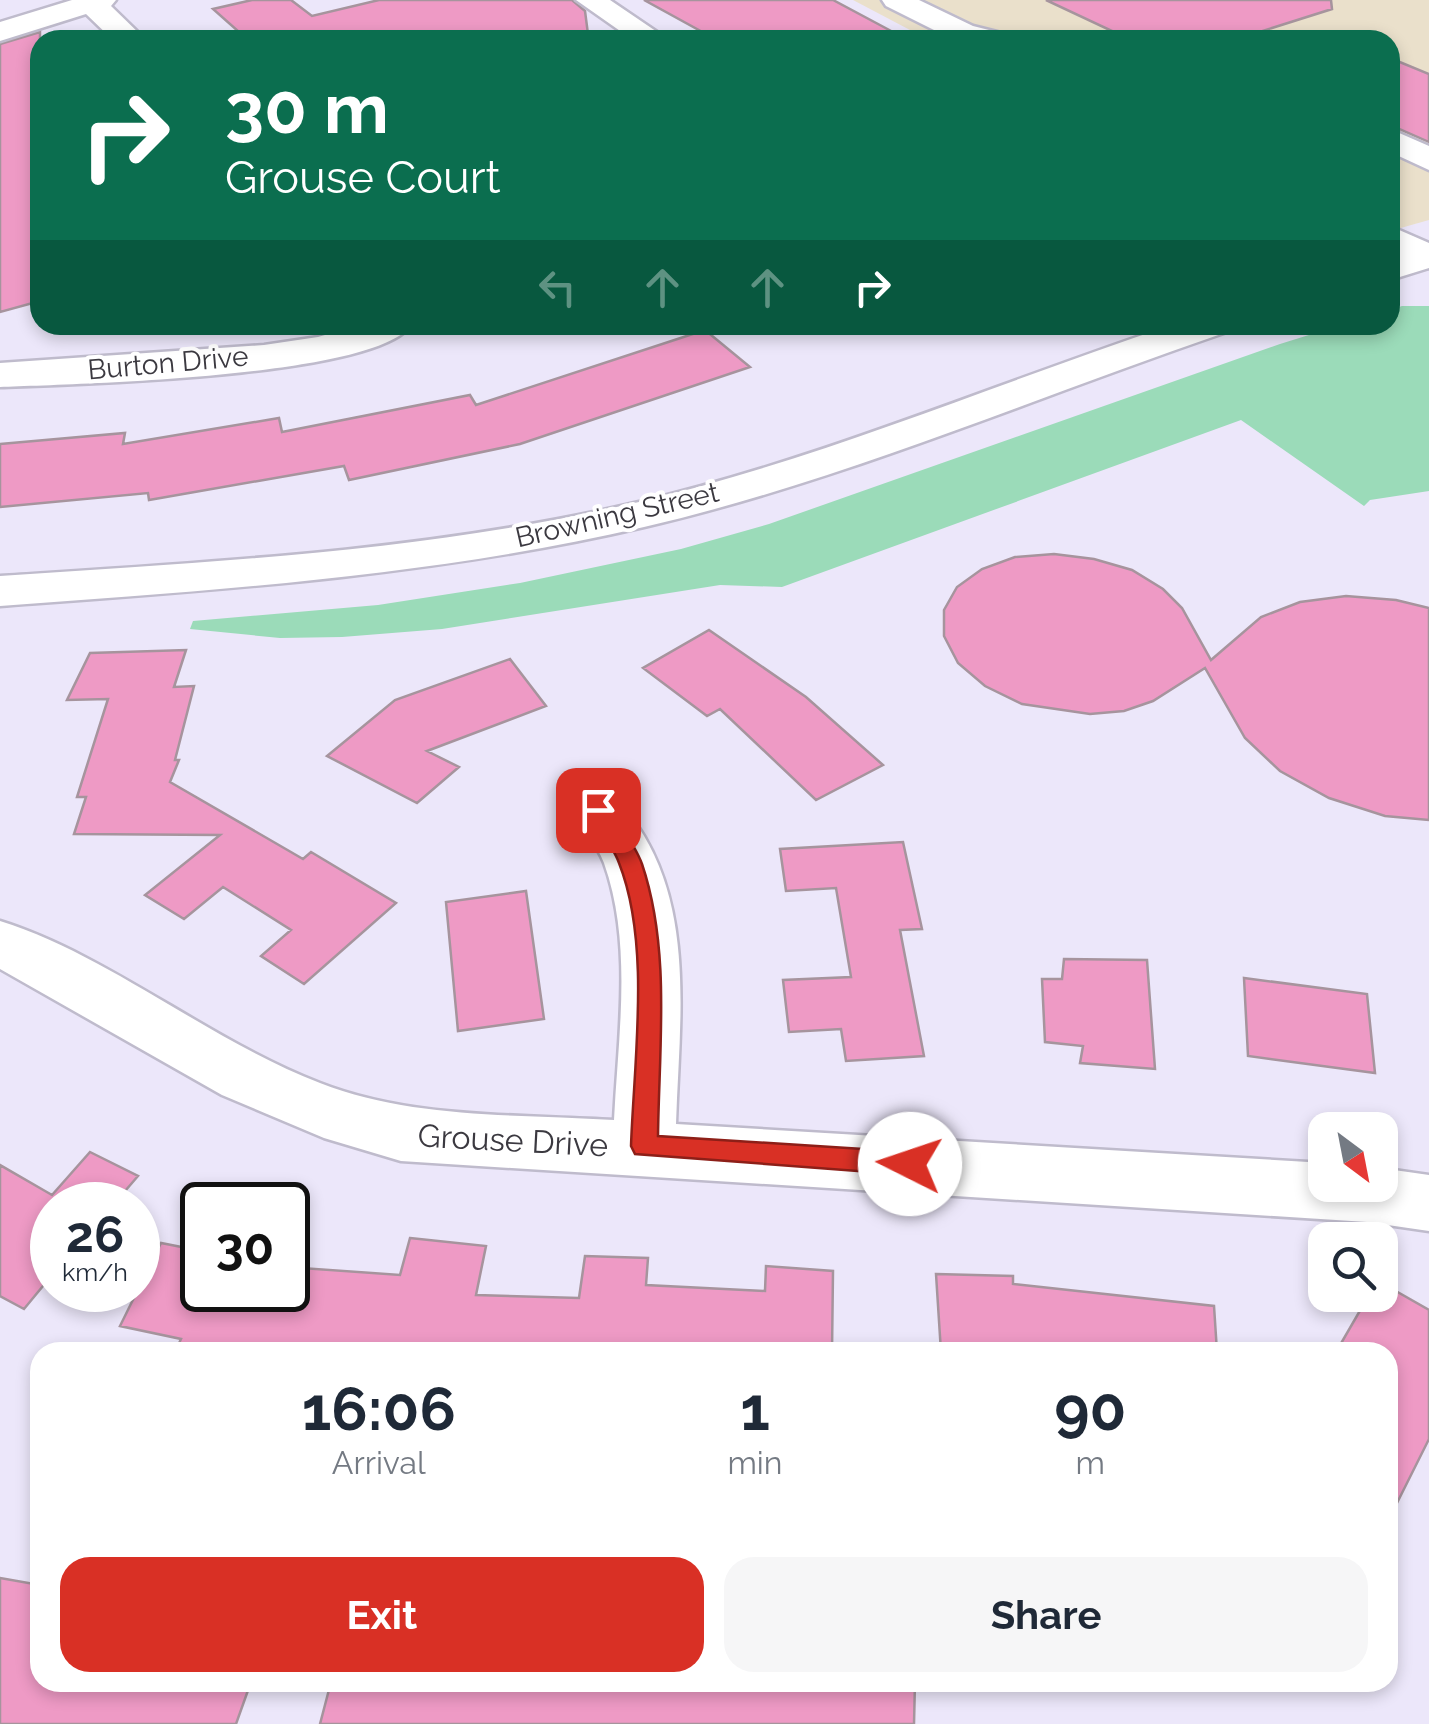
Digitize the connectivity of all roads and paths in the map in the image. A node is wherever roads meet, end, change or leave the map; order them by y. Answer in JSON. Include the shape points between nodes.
{"nodes":[{"id":1,"x":590,"y":0,"type":"edge"},
{"id":2,"x":896,"y":0,"type":"edge"},
{"id":3,"x":948,"y":0,"type":"edge"},
{"id":4,"x":94,"y":1,"type":"edge"},
{"id":5,"x":122,"y":30,"type":"edge"},
{"id":6,"x":638,"y":30,"type":"edge"},
{"id":7,"x":956,"y":30,"type":"edge"},
{"id":8,"x":1000,"y":30,"type":"edge"},
{"id":9,"x":0,"y":32,"type":"edge"},
{"id":10,"x":1400,"y":144,"type":"edge"},
{"id":11,"x":1429,"y":160,"type":"edge"},
{"id":12,"x":1400,"y":242,"type":"edge"},
{"id":13,"x":1428,"y":257,"type":"edge"},
{"id":14,"x":1400,"y":266,"type":"edge"},
{"id":15,"x":365,"y":335,"type":"edge"},
{"id":16,"x":1181,"y":335,"type":"edge"},
{"id":17,"x":0,"y":375,"type":"edge"},
{"id":18,"x":0,"y":592,"type":"edge"},
{"id":19,"x":598,"y":810,"type":"dead end"},
{"id":20,"x":0,"y":942,"type":"edge"},
{"id":21,"x":644,"y":1146,"type":"junction"},
{"id":22,"x":1429,"y":1203,"type":"edge"}],
"edges":[{"from":1,"to":6,"type":"street"},
{"from":2,"to":7,"type":"street"},
{"from":3,"to":8,"type":"street"},
{"from":4,"to":5,"type":"street"},
{"from":4,"to":9,"type":"street"},
{"from":10,"to":11,"type":"street"},
{"from":12,"to":13,"type":"street"},
{"from":13,"to":14,"type":"street"},
{"from":15,"to":17,"type":"street","name":"Burton Drive","via":[[246,358]]},
{"from":16,"to":18,"type":"street","name":"Browning Street","via":[[740,488],[642,514],[427,553]]},
{"from":19,"to":21,"type":"street","via":[[630,861],[645,921]]},
{"from":20,"to":21,"type":"street","name":"Grouse Drive","via":[[275,1095],[325,1115],[401,1134]]},
{"from":21,"to":22,"type":"street","name":"Grouse Drive"}]}
